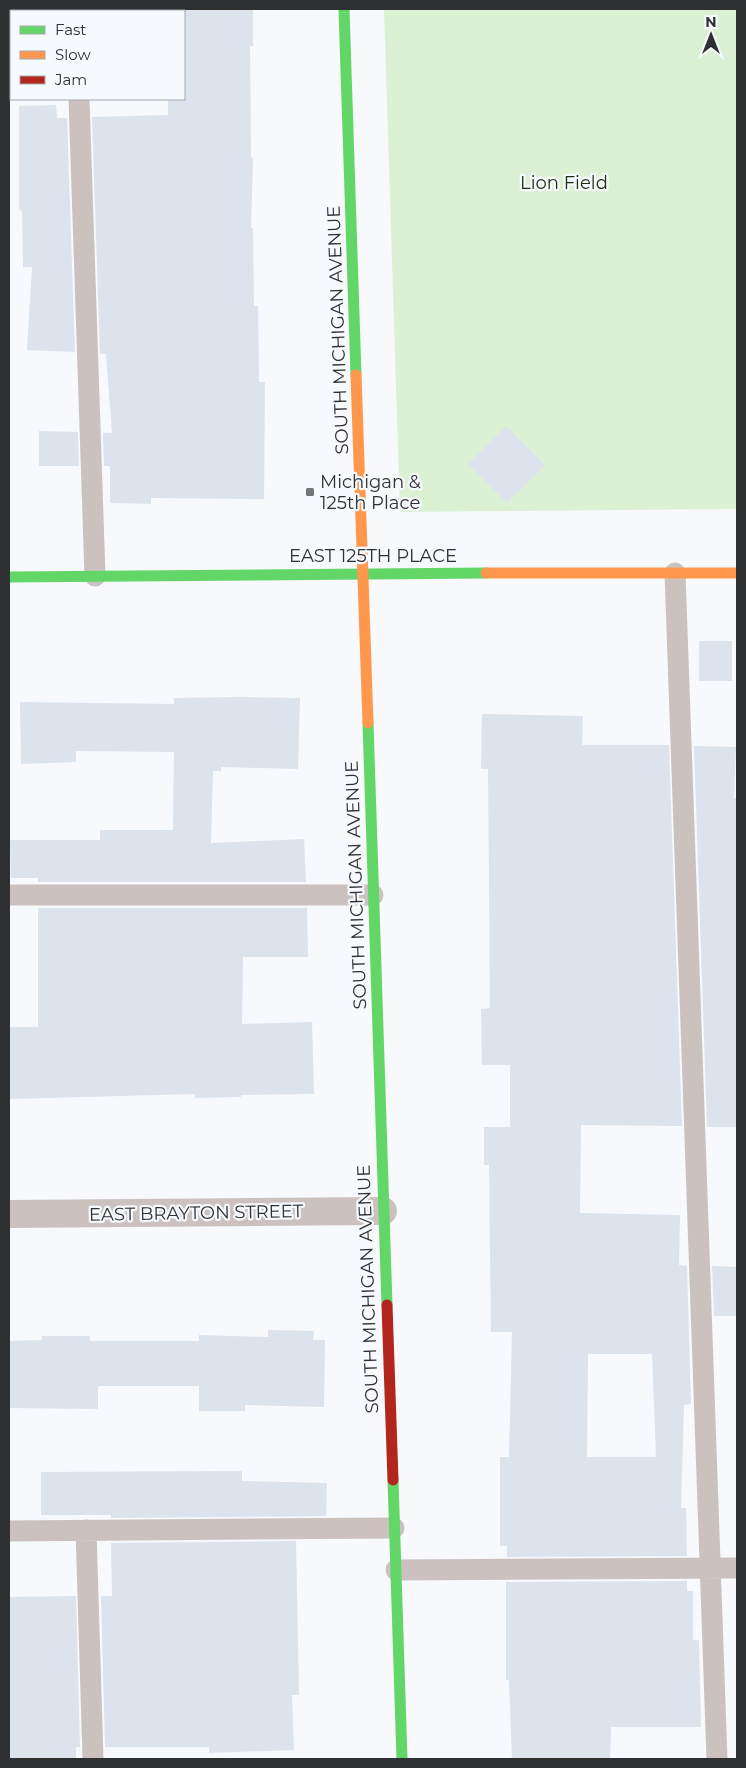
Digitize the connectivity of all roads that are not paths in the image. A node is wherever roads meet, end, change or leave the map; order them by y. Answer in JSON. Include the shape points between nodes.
{"nodes":[{"id":1,"x":344,"y":9,"type":"edge"},
{"id":2,"x":79,"y":100,"type":"edge"},
{"id":3,"x":737,"y":572,"type":"edge"},
{"id":4,"x":364,"y":573,"type":"junction"},
{"id":5,"x":675,"y":573,"type":"junction"},
{"id":6,"x":94,"y":576,"type":"junction"},
{"id":7,"x":9,"y":577,"type":"edge"},
{"id":8,"x":9,"y":895,"type":"edge"},
{"id":9,"x":373,"y":895,"type":"junction"},
{"id":10,"x":383,"y":1211,"type":"junction"},
{"id":11,"x":9,"y":1214,"type":"edge"},
{"id":12,"x":394,"y":1528,"type":"junction"},
{"id":13,"x":86,"y":1530,"type":"junction"},
{"id":14,"x":9,"y":1531,"type":"edge"},
{"id":15,"x":710,"y":1568,"type":"junction"},
{"id":16,"x":737,"y":1568,"type":"edge"},
{"id":17,"x":396,"y":1570,"type":"junction"},
{"id":18,"x":92,"y":1759,"type":"edge"},
{"id":19,"x":402,"y":1759,"type":"edge"},
{"id":20,"x":717,"y":1759,"type":"edge"}],
"edges":[{"from":1,"to":4,"type":"main road","name":"SOUTH MICHIGAN AVENUE"},
{"from":2,"to":6,"type":"lane"},
{"from":3,"to":5,"type":"main road","name":"EAST 125TH PLACE"},
{"from":4,"to":5,"type":"main road","name":"EAST 125TH PLACE"},
{"from":4,"to":6,"type":"main road","name":"EAST 125TH PLACE"},
{"from":4,"to":9,"type":"main road","name":"SOUTH MICHIGAN AVENUE"},
{"from":5,"to":15,"type":"lane"},
{"from":6,"to":7,"type":"main road","name":"EAST 125TH PLACE"},
{"from":8,"to":9,"type":"lane"},
{"from":9,"to":10,"type":"main road","name":"SOUTH MICHIGAN AVENUE"},
{"from":10,"to":11,"type":"street","name":"EAST BRAYTON STREET"},
{"from":10,"to":12,"type":"main road","name":"SOUTH MICHIGAN AVENUE"},
{"from":12,"to":13,"type":"lane"},
{"from":12,"to":17,"type":"main road","name":"SOUTH MICHIGAN AVENUE"},
{"from":13,"to":14,"type":"lane"},
{"from":13,"to":18,"type":"lane"},
{"from":15,"to":16,"type":"lane"},
{"from":15,"to":17,"type":"lane"},
{"from":15,"to":20,"type":"lane"},
{"from":17,"to":19,"type":"main road","name":"SOUTH MICHIGAN AVENUE"}]}
